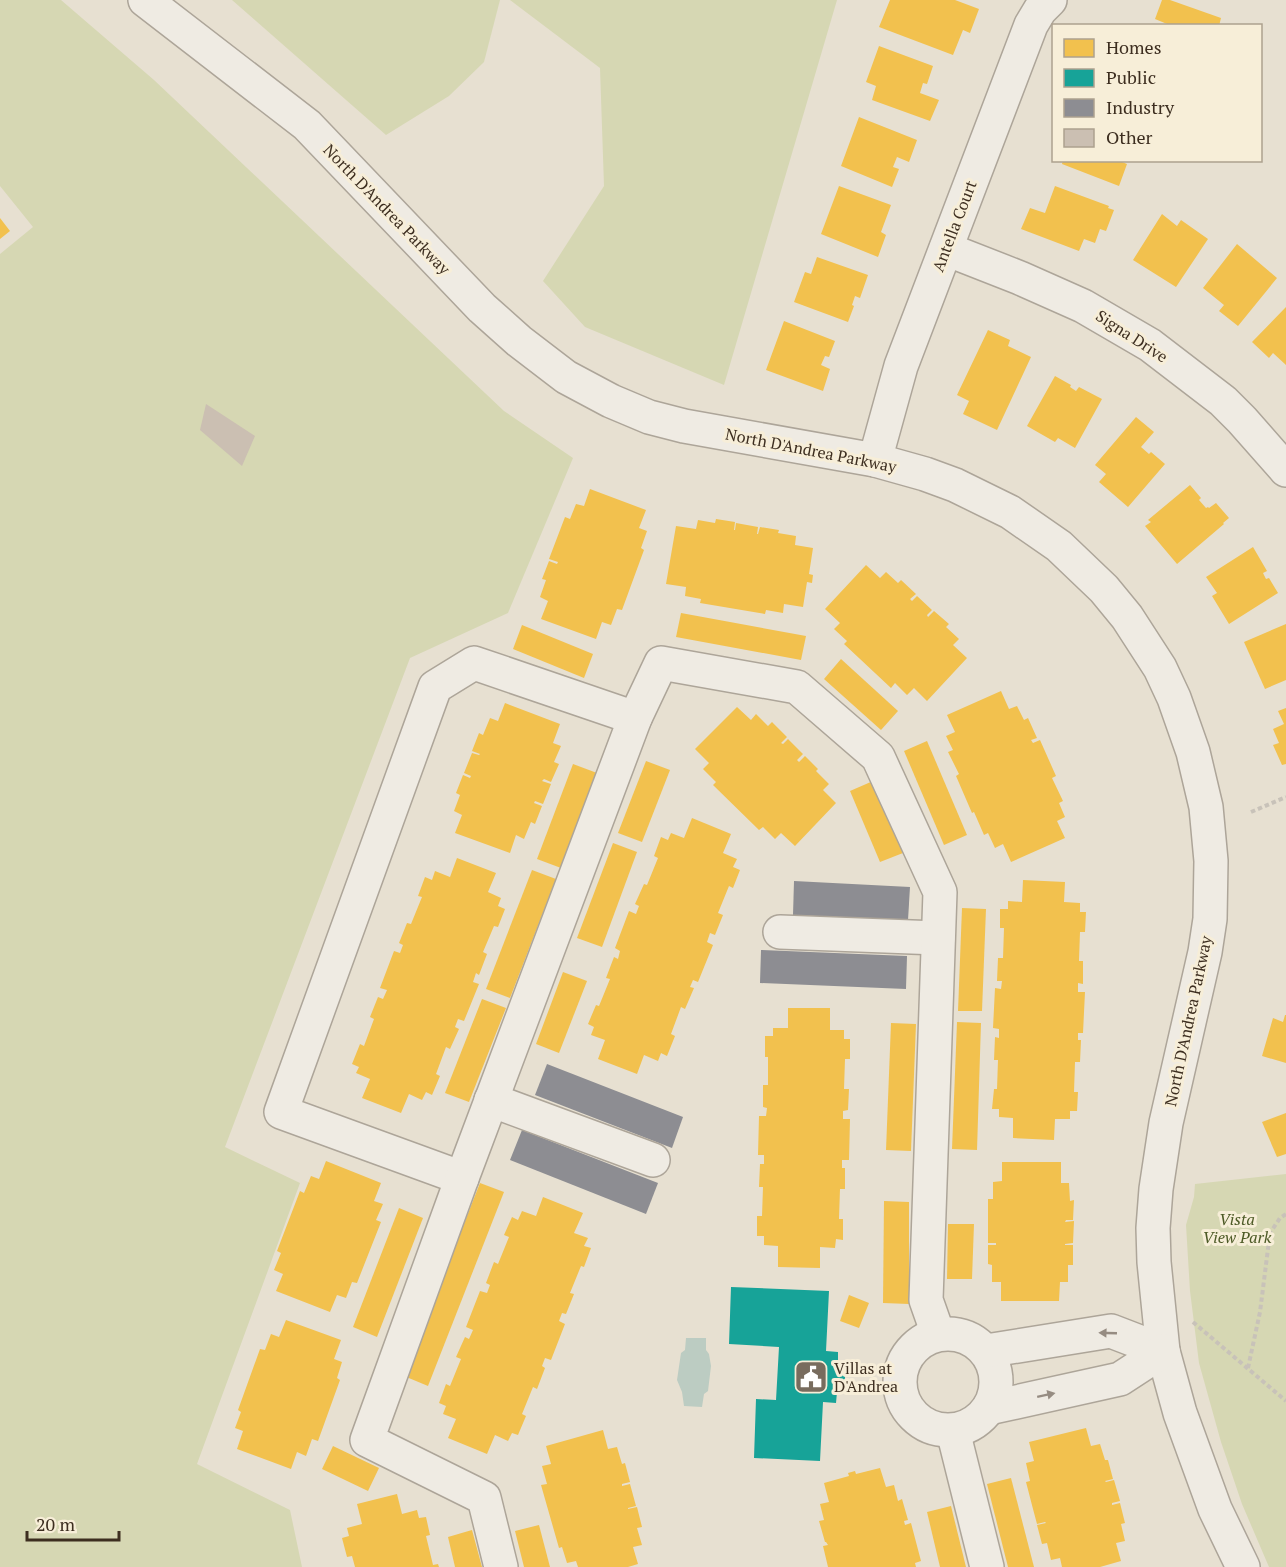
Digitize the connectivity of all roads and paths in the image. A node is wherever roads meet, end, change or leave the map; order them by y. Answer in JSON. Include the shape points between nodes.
{"nodes":[{"id":1,"x":145,"y":0,"type":"edge"},
{"id":2,"x":1050,"y":0,"type":"edge"},
{"id":3,"x":946,"y":249,"type":"junction"},
{"id":4,"x":875,"y":459,"type":"junction"},
{"id":5,"x":1286,"y":470,"type":"edge"},
{"id":6,"x":635,"y":718,"type":"junction"},
{"id":7,"x":1286,"y":797,"type":"edge"},
{"id":8,"x":1251,"y":812,"type":"dead end"},
{"id":9,"x":780,"y":932,"type":"dead end"},
{"id":10,"x":938,"y":938,"type":"junction"},
{"id":11,"x":492,"y":1100,"type":"junction"},
{"id":12,"x":653,"y":1160,"type":"dead end"},
{"id":13,"x":462,"y":1178,"type":"junction"},
{"id":14,"x":1286,"y":1214,"type":"edge"},
{"id":15,"x":1193,"y":1322,"type":"dead end"},
{"id":16,"x":938,"y":1334,"type":"junction"},
{"id":17,"x":986,"y":1351,"type":"junction"},
{"id":18,"x":1163,"y":1351,"type":"junction"},
{"id":19,"x":1248,"y":1368,"type":"junction"},
{"id":20,"x":1286,"y":1401,"type":"edge"},
{"id":21,"x":989,"y":1408,"type":"junction"},
{"id":22,"x":953,"y":1431,"type":"junction"},
{"id":23,"x":1215,"y":1509,"type":"junction"},
{"id":24,"x":501,"y":1567,"type":"edge"},
{"id":25,"x":987,"y":1567,"type":"edge"},
{"id":26,"x":1225,"y":1567,"type":"edge"},
{"id":27,"x":1243,"y":1567,"type":"edge"}],
"edges":[{"from":1,"to":4,"type":"street","name":"North D'Andrea Parkway","via":[[307,125],[482,308],[566,377],[629,410],[684,426]]},
{"from":2,"to":3,"type":"street","name":"Antella Court","via":[[1031,25]]},
{"from":3,"to":4,"type":"street","name":"Antella Court","via":[[902,366]]},
{"from":3,"to":5,"type":"street","name":"Signa Drive","via":[[1083,306],[1150,345],[1222,401]]},
{"from":4,"to":18,"type":"street","name":"North D'Andrea Parkway","via":[[981,497],[1059,546],[1127,617],[1160,668],[1185,727],[1206,807],[1211,893],[1205,952],[1166,1123],[1156,1189],[1154,1262]]},
{"from":6,"to":10,"type":"street","via":[[662,663],[797,687],[878,757],[940,892]]},
{"from":6,"to":11,"type":"street"},
{"from":6,"to":13,"type":"street","via":[[474,663],[435,687],[280,1112]]},
{"from":7,"to":8,"type":"path"},
{"from":9,"to":10,"type":"street"},
{"from":10,"to":16,"type":"street","via":[[926,1300]]},
{"from":11,"to":12,"type":"street"},
{"from":11,"to":13,"type":"street"},
{"from":13,"to":24,"type":"street","via":[[367,1440],[484,1498]]},
{"from":14,"to":19,"type":"path","via":[[1270,1233]]},
{"from":15,"to":19,"type":"path"},
{"from":16,"to":17,"type":"street","via":[[955,1333],[974,1340]]},
{"from":16,"to":22,"type":"street","via":[[921,1341],[909,1352],[903,1362],[899,1387],[909,1412],[922,1423]]},
{"from":18,"to":17,"type":"street","one_way":true,"via":[[1111,1331]]},
{"from":17,"to":21,"type":"street","via":[[997,1382]]},
{"from":21,"to":18,"type":"street","one_way":true,"via":[[1120,1379]]},
{"from":18,"to":23,"type":"street","name":"North D'Andrea Parkway","via":[[1180,1413]]},
{"from":19,"to":20,"type":"path"},
{"from":21,"to":22,"type":"street","via":[[968,1426]]},
{"from":22,"to":25,"type":"street"},
{"from":23,"to":26,"type":"street","name":"North D'Andrea Parkway"},
{"from":23,"to":27,"type":"street","name":"North D'Andrea Parkway"}]}
